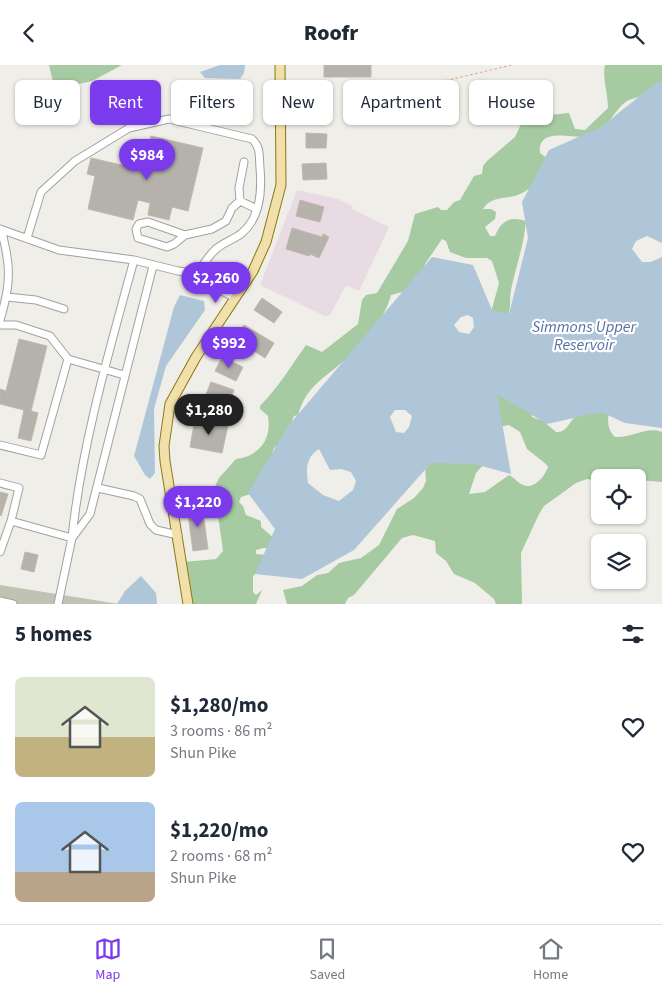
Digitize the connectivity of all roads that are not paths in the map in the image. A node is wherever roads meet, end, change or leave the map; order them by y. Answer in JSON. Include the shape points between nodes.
{"nodes":[{"id":1,"x":280,"y":65,"type":"edge"},
{"id":2,"x":244,"y":162,"type":"dead end"},
{"id":3,"x":240,"y":201,"type":"junction"},
{"id":4,"x":257,"y":209,"type":"junction"},
{"id":5,"x":1,"y":229,"type":"edge"},
{"id":6,"x":185,"y":235,"type":"junction"},
{"id":7,"x":27,"y":238,"type":"junction"},
{"id":8,"x":134,"y":260,"type":"junction"},
{"id":9,"x":153,"y":266,"type":"junction"},
{"id":10,"x":197,"y":274,"type":"junction"},
{"id":11,"x":244,"y":284,"type":"junction"},
{"id":12,"x":7,"y":297,"type":"junction"},
{"id":13,"x":236,"y":297,"type":"junction"},
{"id":14,"x":64,"y":309,"type":"dead end"},
{"id":15,"x":0,"y":320,"type":"edge"},
{"id":16,"x":0,"y":325,"type":"edge"},
{"id":17,"x":68,"y":359,"type":"junction"},
{"id":18,"x":106,"y":369,"type":"junction"},
{"id":19,"x":124,"y":375,"type":"junction"},
{"id":20,"x":0,"y":445,"type":"edge"},
{"id":21,"x":0,"y":483,"type":"edge"},
{"id":22,"x":98,"y":488,"type":"junction"},
{"id":23,"x":11,"y":521,"type":"junction"},
{"id":24,"x":178,"y":535,"type":"junction"},
{"id":25,"x":72,"y":538,"type":"junction"},
{"id":26,"x":0,"y":552,"type":"edge"},
{"id":27,"x":0,"y":601,"type":"edge"},
{"id":28,"x":13,"y":604,"type":"edge"},
{"id":29,"x":58,"y":604,"type":"edge"},
{"id":30,"x":188,"y":604,"type":"edge"}],
"edges":[{"from":1,"to":11,"type":"main road","via":[[281,185],[260,258]]},
{"from":2,"to":3,"type":"lane"},
{"from":3,"to":4,"type":"lane"},
{"from":3,"to":6,"type":"lane","via":[[232,208],[226,221],[212,229]]},
{"from":4,"to":7,"type":"lane","via":[[262,180],[258,145],[252,139],[169,119],[129,128],[75,161],[41,192]]},
{"from":4,"to":10,"type":"lane","via":[[249,226],[218,247]]},
{"from":5,"to":7,"type":"lane"},
{"from":5,"to":12,"type":"lane","via":[[7,258]]},
{"from":6,"to":6,"type":"lane","via":[[167,247],[138,238],[136,229],[139,224],[148,222]]},
{"from":7,"to":8,"type":"lane","via":[[59,250]]},
{"from":8,"to":9,"type":"lane"},
{"from":8,"to":18,"type":"lane"},
{"from":9,"to":10,"type":"lane"},
{"from":9,"to":19,"type":"lane"},
{"from":10,"to":11,"type":"lane","via":[[214,275]]},
{"from":10,"to":13,"type":"lane","via":[[210,285]]},
{"from":11,"to":13,"type":"main road"},
{"from":12,"to":14,"type":"lane","via":[[36,300]]},
{"from":12,"to":15,"type":"lane"},
{"from":13,"to":24,"type":"main road","via":[[196,357],[170,404],[165,453]]},
{"from":16,"to":17,"type":"lane","via":[[16,325],[50,336]]},
{"from":17,"to":18,"type":"lane"},
{"from":17,"to":20,"type":"lane","via":[[41,455]]},
{"from":18,"to":19,"type":"lane"},
{"from":18,"to":25,"type":"lane","via":[[75,505]]},
{"from":19,"to":22,"type":"lane"},
{"from":21,"to":23,"type":"lane","via":[[18,488]]},
{"from":22,"to":24,"type":"lane","via":[[140,499],[150,524],[156,530]]},
{"from":22,"to":25,"type":"lane","via":[[90,514]]},
{"from":23,"to":25,"type":"lane"},
{"from":23,"to":26,"type":"lane"},
{"from":24,"to":30,"type":"main road"},
{"from":25,"to":29,"type":"lane"},
{"from":27,"to":28,"type":"lane"}]}
